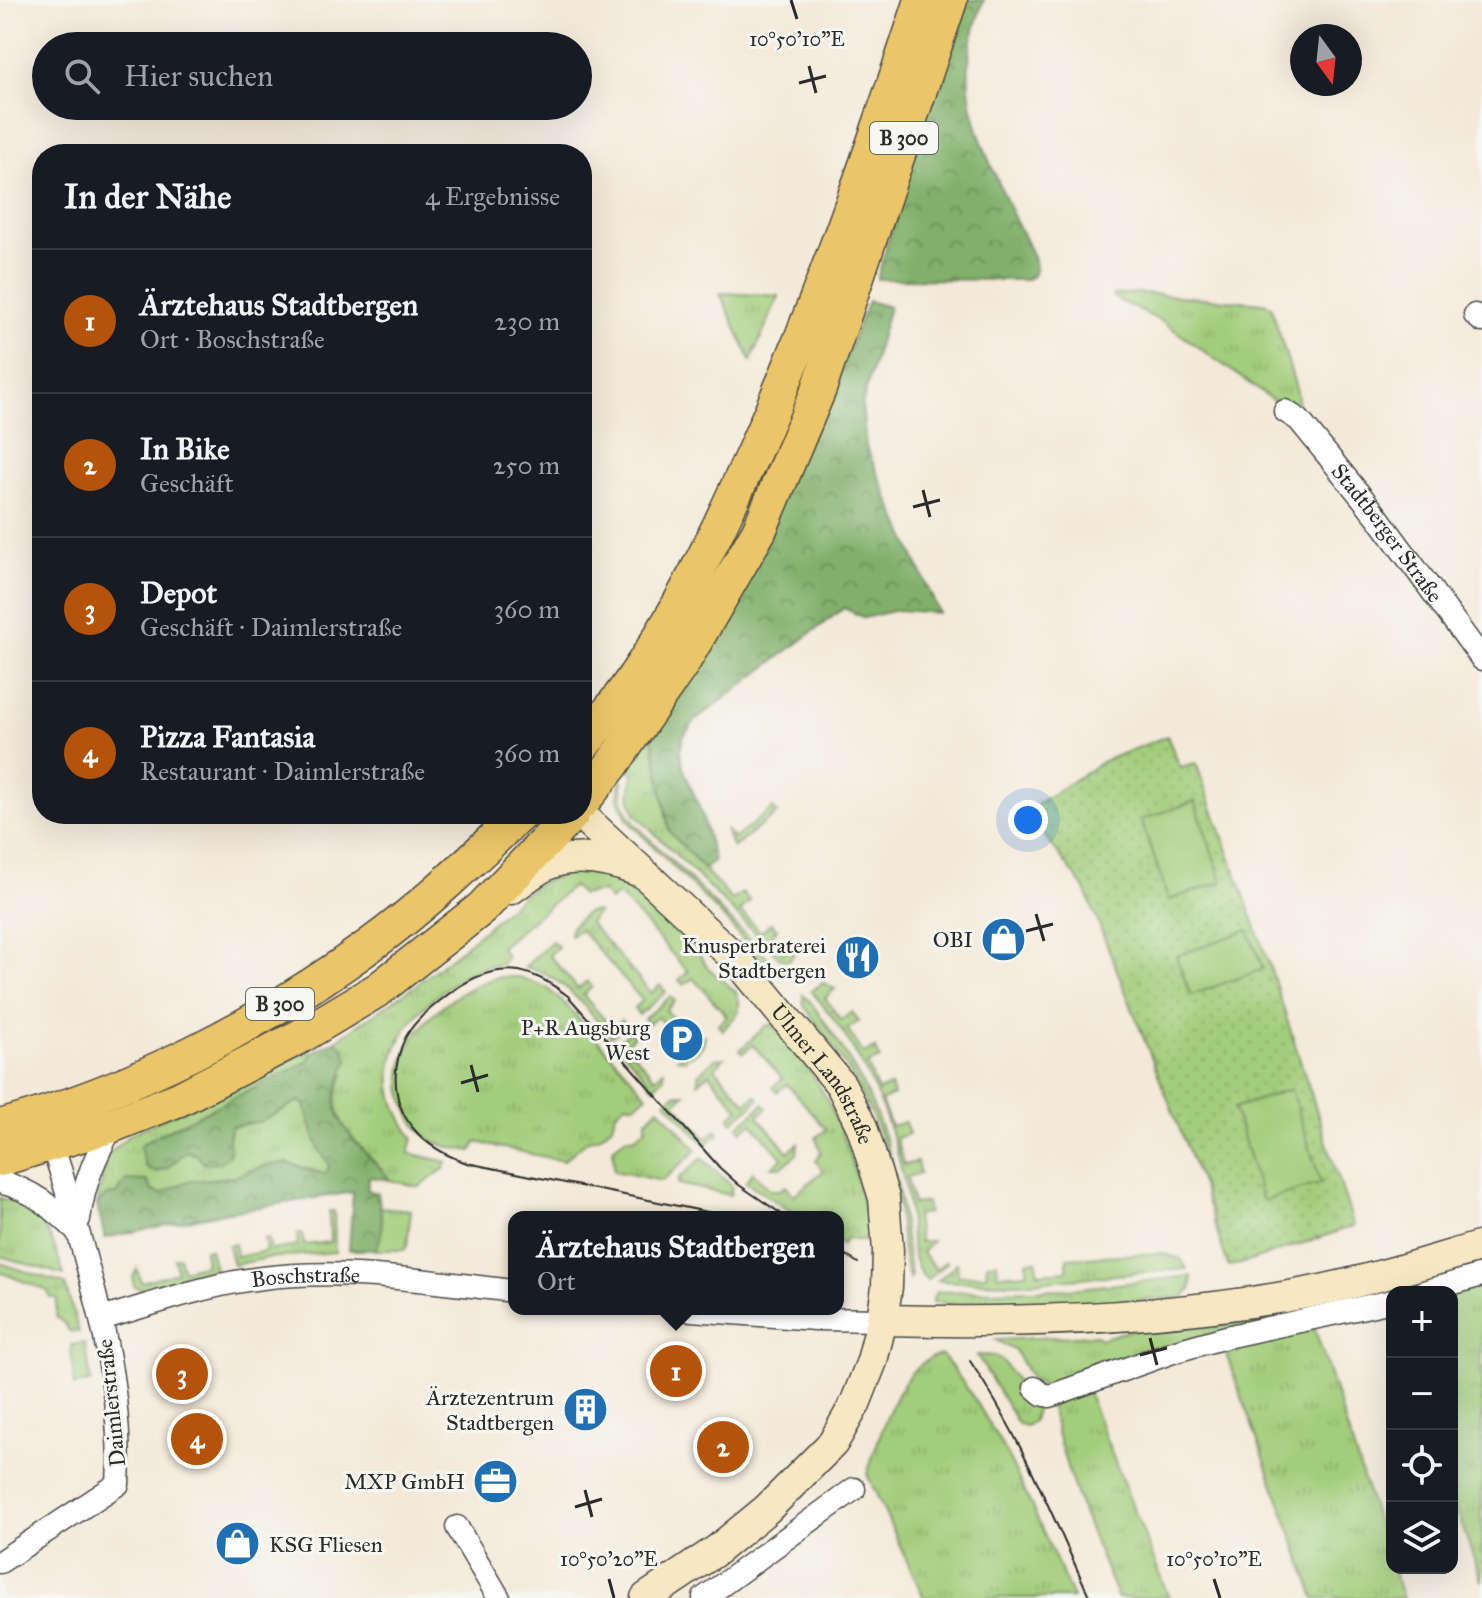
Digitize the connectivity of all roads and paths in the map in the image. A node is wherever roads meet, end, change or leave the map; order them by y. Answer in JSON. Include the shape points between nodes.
{"nodes":[{"id":1,"x":922,"y":0,"type":"edge"},
{"id":2,"x":950,"y":0,"type":"edge"},
{"id":3,"x":838,"y":287,"type":"junction"},
{"id":4,"x":1285,"y":411,"type":"dead end"},
{"id":5,"x":1482,"y":659,"type":"edge"},
{"id":6,"x":592,"y":733,"type":"edge"},
{"id":7,"x":592,"y":788,"type":"edge"},
{"id":8,"x":509,"y":824,"type":"edge"},
{"id":9,"x":562,"y":824,"type":"edge"},
{"id":10,"x":591,"y":824,"type":"edge"},
{"id":11,"x":644,"y":873,"type":"junction"},
{"id":12,"x":482,"y":908,"type":"junction"},
{"id":13,"x":11,"y":1124,"type":"edge"},
{"id":14,"x":113,"y":1125,"type":"junction"},
{"id":15,"x":48,"y":1145,"type":"junction"},
{"id":16,"x":0,"y":1159,"type":"edge"},
{"id":17,"x":0,"y":1182,"type":"edge"},
{"id":18,"x":78,"y":1232,"type":"junction"},
{"id":19,"x":1482,"y":1246,"type":"edge"},
{"id":20,"x":1482,"y":1275,"type":"edge"},
{"id":21,"x":1444,"y":1286,"type":"edge"},
{"id":22,"x":508,"y":1290,"type":"edge"},
{"id":23,"x":1386,"y":1302,"type":"edge"},
{"id":24,"x":760,"y":1315,"type":"edge"},
{"id":25,"x":101,"y":1319,"type":"junction"},
{"id":26,"x":882,"y":1320,"type":"junction"},
{"id":27,"x":1035,"y":1388,"type":"dead end"},
{"id":28,"x":854,"y":1489,"type":"dead end"},
{"id":29,"x":457,"y":1527,"type":"dead end"},
{"id":30,"x":0,"y":1562,"type":"edge"},
{"id":31,"x":499,"y":1598,"type":"edge"},
{"id":32,"x":646,"y":1598,"type":"edge"},
{"id":33,"x":704,"y":1598,"type":"edge"}],
"edges":[{"from":1,"to":3,"type":"main road","number":"B 300","via":[[874,146]]},
{"from":2,"to":3,"type":"main road","number":"B 300"},
{"from":3,"to":6,"type":"main road","number":"B 300","via":[[786,380],[719,529],[668,624]]},
{"from":3,"to":7,"type":"main road","number":"B 300","via":[[819,389],[759,531],[683,662]]},
{"from":4,"to":5,"type":"street","name":"Stadtberger Straße","via":[[1299,420],[1377,516]]},
{"from":8,"to":13,"type":"main road","number":"B 300","via":[[371,945],[304,990],[138,1078]]},
{"from":9,"to":12,"type":"main road","number":"B 300"},
{"from":10,"to":11,"type":"street","name":"Ulmer Landstraße"},
{"from":11,"to":12,"type":"street","via":[[614,862],[571,859],[549,864]]},
{"from":11,"to":26,"type":"street","name":"Ulmer Landstraße","via":[[738,961],[841,1085],[862,1127],[884,1198],[888,1264]]},
{"from":12,"to":14,"type":"main road","number":"B 300","via":[[379,989],[301,1036],[179,1099]]},
{"from":13,"to":15,"type":"street","name":"Daimlerstraße"},
{"from":14,"to":15,"type":"main road","number":"B 300"},
{"from":14,"to":18,"type":"street","name":"Daimlerstraße","via":[[90,1167]]},
{"from":15,"to":16,"type":"main road","number":"B 300"},
{"from":15,"to":18,"type":"street","name":"Daimlerstraße"},
{"from":17,"to":18,"type":"street","via":[[21,1187],[50,1205]]},
{"from":18,"to":25,"type":"street","name":"Daimlerstraße"},
{"from":19,"to":26,"type":"street","via":[[1309,1293],[1202,1310],[1055,1321]]},
{"from":20,"to":21,"type":"street"},
{"from":22,"to":25,"type":"street","name":"Boschstraße","via":[[364,1277],[263,1277]]},
{"from":23,"to":27,"type":"street","via":[[1226,1337],[1050,1396]]},
{"from":24,"to":26,"type":"street"},
{"from":25,"to":30,"type":"street","name":"Daimlerstraße","via":[[119,1438],[118,1484]]},
{"from":26,"to":32,"type":"street","name":"Ulmer Landstraße","via":[[855,1404],[833,1443],[767,1509]]},
{"from":28,"to":33,"type":"street"},
{"from":29,"to":31,"type":"street"}]}
